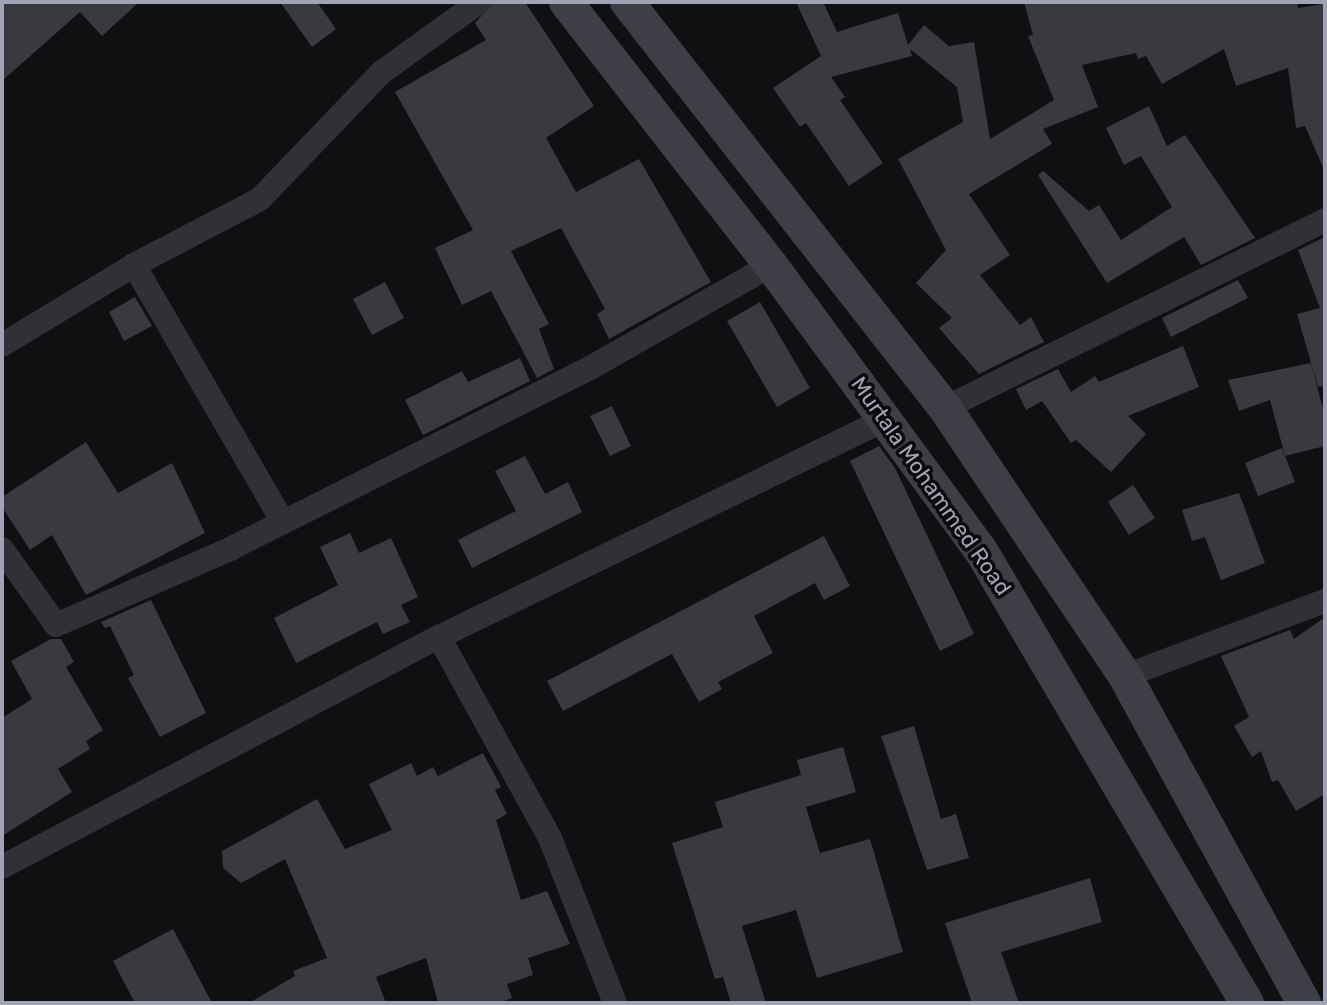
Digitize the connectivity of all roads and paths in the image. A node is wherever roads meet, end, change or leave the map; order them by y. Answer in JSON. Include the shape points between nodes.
{"nodes":[{"id":1,"x":479,"y":2,"type":"edge"},
{"id":2,"x":566,"y":2,"type":"edge"},
{"id":3,"x":627,"y":2,"type":"edge"},
{"id":4,"x":1325,"y":220,"type":"edge"},
{"id":5,"x":134,"y":265,"type":"junction"},
{"id":6,"x":771,"y":265,"type":"junction"},
{"id":7,"x":2,"y":345,"type":"edge"},
{"id":8,"x":945,"y":408,"type":"junction"},
{"id":9,"x":886,"y":419,"type":"junction"},
{"id":10,"x":283,"y":522,"type":"junction"},
{"id":11,"x":2,"y":549,"type":"edge"},
{"id":12,"x":1325,"y":601,"type":"edge"},
{"id":13,"x":439,"y":637,"type":"junction"},
{"id":14,"x":1125,"y":676,"type":"junction"},
{"id":15,"x":2,"y":867,"type":"edge"},
{"id":16,"x":615,"y":1003,"type":"edge"},
{"id":17,"x":1247,"y":1003,"type":"edge"},
{"id":18,"x":1304,"y":1003,"type":"edge"}],
"edges":[{"from":1,"to":5,"type":"street","via":[[382,72],[260,199]]},
{"from":2,"to":6,"type":"main road","name":"Murtala Mohammed Road"},
{"from":3,"to":8,"type":"main road"},
{"from":4,"to":8,"type":"street"},
{"from":5,"to":7,"type":"street"},
{"from":5,"to":10,"type":"street"},
{"from":6,"to":9,"type":"main road","name":"Murtala Mohammed Road"},
{"from":6,"to":10,"type":"street","via":[[590,368]]},
{"from":8,"to":14,"type":"main road"},
{"from":9,"to":13,"type":"street"},
{"from":9,"to":17,"type":"main road","name":"Murtala Mohammed Road","via":[[980,549]]},
{"from":10,"to":11,"type":"street","via":[[56,625]]},
{"from":12,"to":14,"type":"street"},
{"from":13,"to":15,"type":"street"},
{"from":13,"to":16,"type":"street","via":[[550,838]]},
{"from":14,"to":18,"type":"main road"}]}
